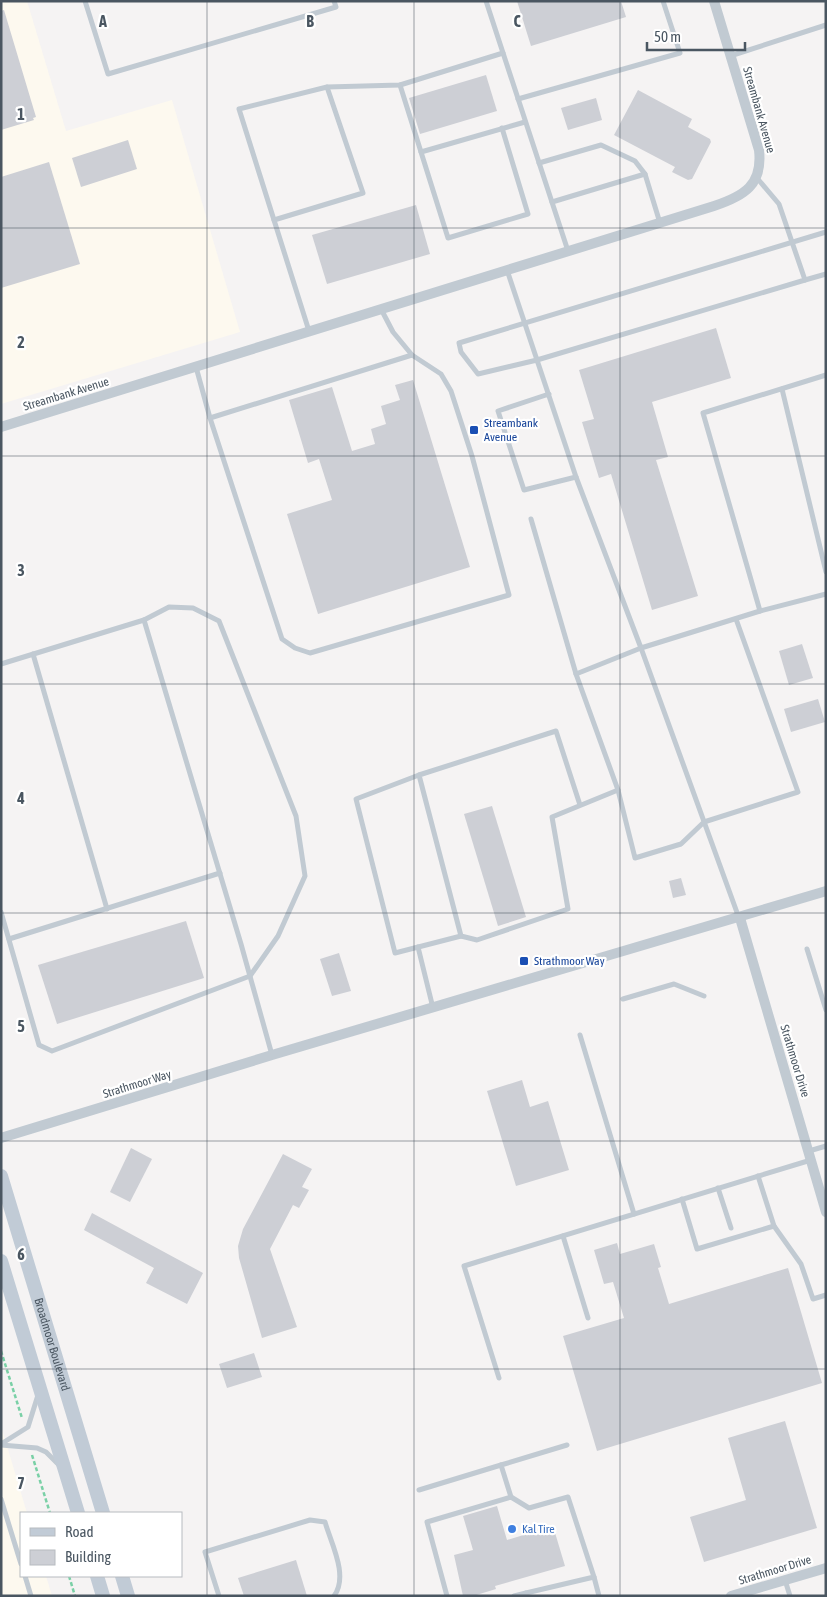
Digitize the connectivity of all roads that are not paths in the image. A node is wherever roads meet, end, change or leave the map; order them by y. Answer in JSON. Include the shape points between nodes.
{"nodes":[{"id":1,"x":85,"y":1,"type":"edge"},
{"id":2,"x":334,"y":1,"type":"edge"},
{"id":3,"x":486,"y":1,"type":"edge"},
{"id":4,"x":663,"y":1,"type":"edge"},
{"id":5,"x":714,"y":1,"type":"edge"},
{"id":6,"x":826,"y":25,"type":"edge"},
{"id":7,"x":503,"y":53,"type":"junction"},
{"id":8,"x":730,"y":56,"type":"junction"},
{"id":9,"x":400,"y":84,"type":"junction"},
{"id":10,"x":327,"y":87,"type":"junction"},
{"id":11,"x":518,"y":99,"type":"junction"},
{"id":12,"x":525,"y":122,"type":"junction"},
{"id":13,"x":502,"y":128,"type":"junction"},
{"id":14,"x":421,"y":152,"type":"junction"},
{"id":15,"x":539,"y":163,"type":"junction"},
{"id":16,"x":644,"y":174,"type":"junction"},
{"id":17,"x":757,"y":178,"type":"junction"},
{"id":18,"x":552,"y":202,"type":"junction"},
{"id":19,"x":274,"y":220,"type":"junction"},
{"id":20,"x":660,"y":223,"type":"junction"},
{"id":21,"x":826,"y":232,"type":"edge"},
{"id":22,"x":792,"y":242,"type":"junction"},
{"id":23,"x":568,"y":252,"type":"junction"},
{"id":24,"x":507,"y":270,"type":"junction"},
{"id":25,"x":826,"y":274,"type":"edge"},
{"id":26,"x":805,"y":280,"type":"junction"},
{"id":27,"x":381,"y":309,"type":"junction"},
{"id":28,"x":525,"y":323,"type":"junction"},
{"id":29,"x":309,"y":332,"type":"junction"},
{"id":30,"x":412,"y":355,"type":"junction"},
{"id":31,"x":538,"y":360,"type":"junction"},
{"id":32,"x":196,"y":367,"type":"junction"},
{"id":33,"x":826,"y":376,"type":"edge"},
{"id":34,"x":782,"y":388,"type":"junction"},
{"id":35,"x":549,"y":394,"type":"junction"},
{"id":36,"x":210,"y":418,"type":"junction"},
{"id":37,"x":1,"y":427,"type":"edge"},
{"id":38,"x":576,"y":477,"type":"junction"},
{"id":39,"x":531,"y":519,"type":"dead end"},
{"id":40,"x":826,"y":572,"type":"edge"},
{"id":41,"x":826,"y":594,"type":"edge"},
{"id":42,"x":760,"y":611,"type":"junction"},
{"id":43,"x":736,"y":619,"type":"junction"},
{"id":44,"x":144,"y":620,"type":"junction"},
{"id":45,"x":642,"y":648,"type":"junction"},
{"id":46,"x":33,"y":654,"type":"junction"},
{"id":47,"x":1,"y":664,"type":"edge"},
{"id":48,"x":576,"y":674,"type":"junction"},
{"id":49,"x":419,"y":775,"type":"junction"},
{"id":50,"x":618,"y":790,"type":"junction"},
{"id":51,"x":580,"y":805,"type":"junction"},
{"id":52,"x":704,"y":822,"type":"junction"},
{"id":53,"x":220,"y":874,"type":"junction"},
{"id":54,"x":826,"y":891,"type":"edge"},
{"id":55,"x":107,"y":909,"type":"junction"},
{"id":56,"x":1,"y":912,"type":"edge"},
{"id":57,"x":740,"y":918,"type":"junction"},
{"id":58,"x":461,"y":936,"type":"junction"},
{"id":59,"x":9,"y":939,"type":"junction"},
{"id":60,"x":418,"y":947,"type":"junction"},
{"id":61,"x":807,"y":949,"type":"dead end"},
{"id":62,"x":250,"y":976,"type":"junction"},
{"id":63,"x":704,"y":996,"type":"dead end"},
{"id":64,"x":623,"y":999,"type":"dead end"},
{"id":65,"x":433,"y":1008,"type":"junction"},
{"id":66,"x":826,"y":1010,"type":"edge"},
{"id":67,"x":580,"y":1036,"type":"dead end"},
{"id":68,"x":272,"y":1055,"type":"junction"},
{"id":69,"x":1,"y":1138,"type":"edge"},
{"id":70,"x":826,"y":1146,"type":"edge"},
{"id":71,"x":810,"y":1155,"type":"junction"},
{"id":72,"x":1,"y":1176,"type":"edge"},
{"id":73,"x":758,"y":1176,"type":"junction"},
{"id":74,"x":718,"y":1188,"type":"junction"},
{"id":75,"x":682,"y":1199,"type":"junction"},
{"id":76,"x":826,"y":1212,"type":"edge"},
{"id":77,"x":634,"y":1214,"type":"junction"},
{"id":78,"x":774,"y":1226,"type":"junction"},
{"id":79,"x":731,"y":1228,"type":"dead end"},
{"id":80,"x":563,"y":1236,"type":"junction"},
{"id":81,"x":1,"y":1261,"type":"edge"},
{"id":82,"x":826,"y":1295,"type":"edge"},
{"id":83,"x":588,"y":1318,"type":"dead end"},
{"id":84,"x":498,"y":1378,"type":"dead end"},
{"id":85,"x":39,"y":1387,"type":"junction"},
{"id":86,"x":567,"y":1444,"type":"dead end"},
{"id":87,"x":1,"y":1445,"type":"edge"},
{"id":88,"x":501,"y":1465,"type":"junction"},
{"id":89,"x":66,"y":1472,"type":"junction"},
{"id":90,"x":419,"y":1490,"type":"dead end"},
{"id":91,"x":511,"y":1496,"type":"junction"},
{"id":92,"x":1,"y":1499,"type":"edge"},
{"id":93,"x":78,"y":1512,"type":"edge"},
{"id":94,"x":103,"y":1512,"type":"edge"},
{"id":95,"x":20,"y":1561,"type":"edge"},
{"id":96,"x":826,"y":1568,"type":"edge"},
{"id":97,"x":25,"y":1577,"type":"edge"},
{"id":98,"x":97,"y":1577,"type":"edge"},
{"id":99,"x":122,"y":1577,"type":"edge"},
{"id":100,"x":594,"y":1577,"type":"junction"},
{"id":101,"x":785,"y":1580,"type":"junction"},
{"id":102,"x":526,"y":1595,"type":"edge"},
{"id":103,"x":31,"y":1596,"type":"edge"},
{"id":104,"x":103,"y":1596,"type":"edge"},
{"id":105,"x":128,"y":1596,"type":"edge"},
{"id":106,"x":219,"y":1596,"type":"edge"},
{"id":107,"x":334,"y":1596,"type":"edge"},
{"id":108,"x":447,"y":1596,"type":"edge"},
{"id":109,"x":514,"y":1596,"type":"edge"},
{"id":110,"x":599,"y":1596,"type":"edge"},
{"id":111,"x":731,"y":1596,"type":"edge"},
{"id":112,"x":790,"y":1596,"type":"edge"}],
"edges":[{"from":1,"to":2,"type":"lane","via":[[108,74],[336,7]]},
{"from":3,"to":7,"type":"lane"},
{"from":4,"to":11,"type":"lane","via":[[680,53]]},
{"from":5,"to":8,"type":"street","name":"Streambank Avenue"},
{"from":6,"to":8,"type":"lane"},
{"from":7,"to":9,"type":"lane"},
{"from":7,"to":11,"type":"lane"},
{"from":8,"to":17,"type":"street","name":"Streambank Avenue","via":[[759,150],[761,164]]},
{"from":9,"to":10,"type":"lane"},
{"from":9,"to":14,"type":"lane"},
{"from":10,"to":19,"type":"lane","via":[[362,193]]},
{"from":10,"to":19,"type":"lane","via":[[239,109]]},
{"from":11,"to":12,"type":"lane"},
{"from":12,"to":13,"type":"lane"},
{"from":12,"to":15,"type":"lane"},
{"from":13,"to":14,"type":"lane"},
{"from":13,"to":14,"type":"lane","via":[[528,214],[448,238]]},
{"from":15,"to":16,"type":"lane","via":[[601,145],[635,161]]},
{"from":15,"to":18,"type":"lane"},
{"from":16,"to":18,"type":"lane"},
{"from":16,"to":20,"type":"lane"},
{"from":17,"to":20,"type":"street","name":"Streambank Avenue","via":[[744,193],[726,202]]},
{"from":17,"to":22,"type":"lane","via":[[779,204]]},
{"from":18,"to":23,"type":"lane"},
{"from":19,"to":29,"type":"lane"},
{"from":20,"to":23,"type":"street","name":"Streambank Avenue"},
{"from":21,"to":22,"type":"lane"},
{"from":22,"to":26,"type":"lane"},
{"from":22,"to":28,"type":"lane"},
{"from":23,"to":24,"type":"street","name":"Streambank Avenue"},
{"from":24,"to":27,"type":"street","name":"Streambank Avenue"},
{"from":24,"to":28,"type":"lane"},
{"from":25,"to":26,"type":"lane"},
{"from":26,"to":31,"type":"lane"},
{"from":27,"to":29,"type":"street","name":"Streambank Avenue"},
{"from":27,"to":30,"type":"lane","via":[[393,332]]},
{"from":28,"to":31,"type":"lane"},
{"from":28,"to":31,"type":"lane","via":[[459,343],[460,352],[478,374]]},
{"from":29,"to":32,"type":"street","name":"Streambank Avenue"},
{"from":30,"to":36,"type":"lane"},
{"from":30,"to":36,"type":"lane","via":[[441,374],[451,390],[509,595],[310,653],[295,648],[282,638]]},
{"from":31,"to":35,"type":"lane"},
{"from":32,"to":36,"type":"lane"},
{"from":32,"to":37,"type":"street","name":"Streambank Avenue"},
{"from":33,"to":34,"type":"lane"},
{"from":34,"to":40,"type":"lane"},
{"from":34,"to":42,"type":"lane","via":[[703,412]]},
{"from":35,"to":38,"type":"lane"},
{"from":35,"to":38,"type":"lane","via":[[498,411],[524,490]]},
{"from":38,"to":45,"type":"lane"},
{"from":39,"to":48,"type":"lane"},
{"from":41,"to":42,"type":"lane"},
{"from":42,"to":43,"type":"lane"},
{"from":43,"to":45,"type":"lane"},
{"from":43,"to":52,"type":"lane","via":[[798,792]]},
{"from":44,"to":46,"type":"lane"},
{"from":44,"to":53,"type":"lane"},
{"from":44,"to":62,"type":"lane","via":[[169,607],[192,608],[219,621],[296,816],[305,876],[278,936]]},
{"from":45,"to":48,"type":"lane"},
{"from":45,"to":52,"type":"lane"},
{"from":46,"to":47,"type":"lane"},
{"from":46,"to":55,"type":"lane"},
{"from":48,"to":50,"type":"lane"},
{"from":49,"to":51,"type":"lane","via":[[556,731]]},
{"from":49,"to":58,"type":"lane"},
{"from":49,"to":60,"type":"lane","via":[[356,799],[395,953]]},
{"from":50,"to":51,"type":"lane"},
{"from":50,"to":52,"type":"lane","via":[[635,858],[681,844]]},
{"from":51,"to":58,"type":"lane","via":[[552,817],[568,909],[476,940]]},
{"from":52,"to":57,"type":"lane"},
{"from":53,"to":55,"type":"lane"},
{"from":53,"to":62,"type":"lane"},
{"from":54,"to":57,"type":"street","name":"Strathmoor Way"},
{"from":55,"to":59,"type":"lane"},
{"from":56,"to":59,"type":"lane"},
{"from":57,"to":65,"type":"street","name":"Strathmoor Way"},
{"from":57,"to":71,"type":"street","name":"Strathmoor Drive"},
{"from":58,"to":60,"type":"lane"},
{"from":59,"to":62,"type":"lane","via":[[38,1045],[52,1051]]},
{"from":60,"to":65,"type":"lane"},
{"from":61,"to":66,"type":"lane"},
{"from":62,"to":68,"type":"lane"},
{"from":63,"to":64,"type":"lane","via":[[674,984]]},
{"from":65,"to":68,"type":"street","name":"Strathmoor Way"},
{"from":67,"to":77,"type":"lane"},
{"from":68,"to":69,"type":"street","name":"Strathmoor Way"},
{"from":70,"to":71,"type":"lane"},
{"from":71,"to":73,"type":"lane"},
{"from":71,"to":76,"type":"street","name":"Strathmoor Drive"},
{"from":72,"to":94,"type":"main road","name":"Broadmoor Boulevard"},
{"from":73,"to":74,"type":"lane"},
{"from":73,"to":78,"type":"lane"},
{"from":74,"to":75,"type":"lane"},
{"from":74,"to":79,"type":"lane"},
{"from":75,"to":77,"type":"lane"},
{"from":75,"to":78,"type":"lane","via":[[697,1249]]},
{"from":77,"to":80,"type":"lane"},
{"from":78,"to":82,"type":"lane","via":[[801,1264],[813,1298]]},
{"from":80,"to":83,"type":"lane"},
{"from":80,"to":84,"type":"lane","via":[[464,1266]]},
{"from":81,"to":85,"type":"main road","name":"Broadmoor Boulevard"},
{"from":85,"to":87,"type":"lane","via":[[28,1427]]},
{"from":85,"to":89,"type":"main road","name":"Broadmoor Boulevard"},
{"from":86,"to":88,"type":"lane"},
{"from":87,"to":89,"type":"lane","via":[[37,1448],[46,1452]]},
{"from":88,"to":90,"type":"lane"},
{"from":88,"to":91,"type":"lane"},
{"from":89,"to":93,"type":"main road","name":"Broadmoor Boulevard"},
{"from":91,"to":100,"type":"lane","via":[[529,1508],[568,1497]]},
{"from":91,"to":108,"type":"lane","via":[[426,1522]]},
{"from":92,"to":95,"type":"lane"},
{"from":96,"to":101,"type":"street","name":"Strathmoor Drive"},
{"from":97,"to":103,"type":"lane"},
{"from":98,"to":104,"type":"main road"},
{"from":99,"to":105,"type":"main road"},
{"from":100,"to":102,"type":"lane"},
{"from":100,"to":110,"type":"lane"},
{"from":101,"to":111,"type":"street","name":"Strathmoor Drive"},
{"from":101,"to":112,"type":"lane"},
{"from":102,"to":109,"type":"lane"},
{"from":106,"to":107,"type":"lane","via":[[206,1552],[310,1520],[325,1522],[341,1576]]}]}
